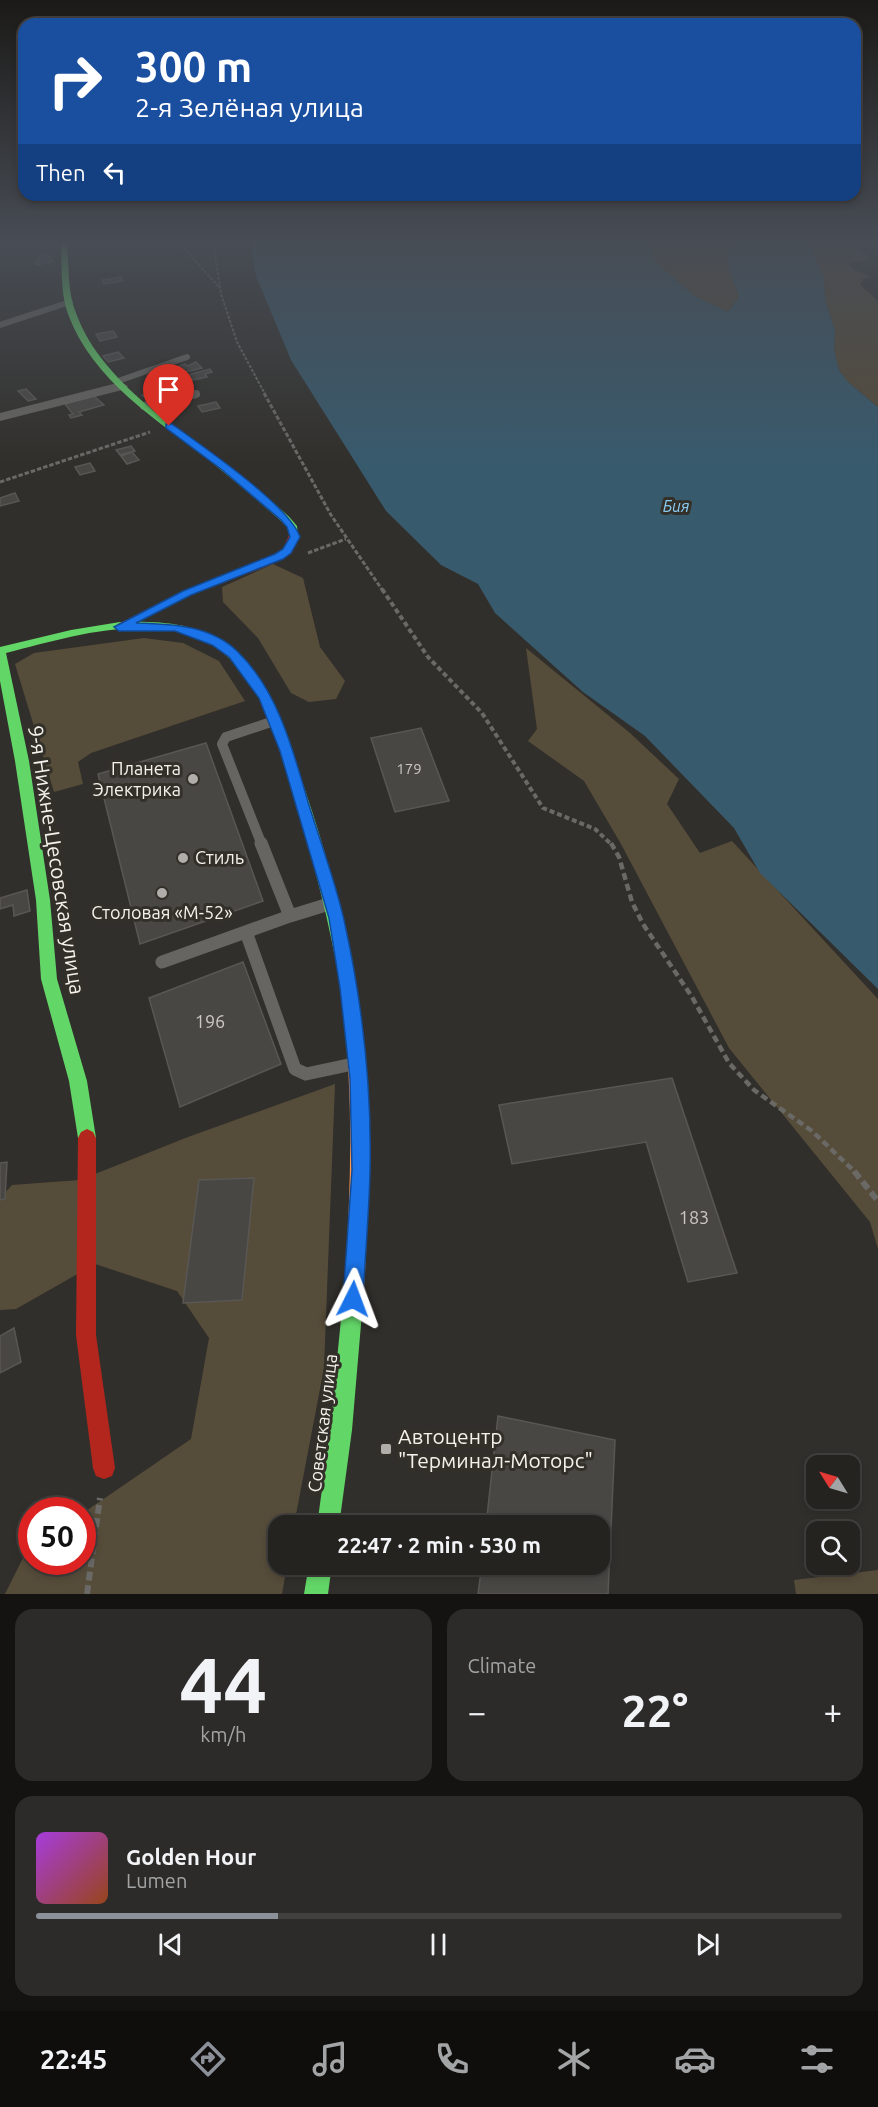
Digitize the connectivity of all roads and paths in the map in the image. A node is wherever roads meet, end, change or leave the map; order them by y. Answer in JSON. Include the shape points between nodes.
{"nodes":[{"id":1,"x":29,"y":315,"type":"edge"},
{"id":2,"x":73,"y":315,"type":"edge"},
{"id":3,"x":229,"y":315,"type":"edge"},
{"id":4,"x":0,"y":325,"type":"edge"},
{"id":5,"x":187,"y":357,"type":"dead end"},
{"id":6,"x":120,"y":384,"type":"junction"},
{"id":7,"x":196,"y":394,"type":"dead end"},
{"id":8,"x":144,"y":406,"type":"junction"},
{"id":9,"x":0,"y":417,"type":"edge"},
{"id":10,"x":169,"y":426,"type":"junction"},
{"id":11,"x":0,"y":482,"type":"edge"},
{"id":12,"x":119,"y":627,"type":"junction"},
{"id":13,"x":0,"y":651,"type":"edge"},
{"id":14,"x":274,"y":721,"type":"junction"},
{"id":15,"x":332,"y":903,"type":"junction"},
{"id":16,"x":290,"y":916,"type":"junction"},
{"id":17,"x":246,"y":932,"type":"junction"},
{"id":18,"x":162,"y":962,"type":"dead end"},
{"id":19,"x":357,"y":1064,"type":"junction"},
{"id":20,"x":878,"y":1201,"type":"edge"},
{"id":21,"x":104,"y":1468,"type":"joint"},
{"id":22,"x":330,"y":1515,"type":"edge"},
{"id":23,"x":319,"y":1575,"type":"edge"},
{"id":24,"x":87,"y":1594,"type":"edge"},
{"id":25,"x":316,"y":1594,"type":"edge"}],
"edges":[{"from":1,"to":4,"type":"lane"},
{"from":2,"to":6,"type":"street","via":[[84,339]]},
{"from":3,"to":20,"type":"path","via":[[237,342],[331,515],[421,648],[482,713],[543,808],[597,830],[609,839],[626,871],[635,909],[733,1069],[750,1087],[822,1139],[854,1169]]},
{"from":5,"to":6,"type":"lane"},
{"from":6,"to":8,"type":"street"},
{"from":6,"to":9,"type":"street"},
{"from":7,"to":8,"type":"lane"},
{"from":8,"to":10,"type":"street"},
{"from":10,"to":11,"type":"path"},
{"from":10,"to":12,"type":"street","via":[[284,518],[295,537],[288,551],[279,556],[187,593]]},
{"from":12,"to":13,"type":"street","name":"Советская улица"},
{"from":12,"to":14,"type":"street","name":"Советская улица","via":[[175,628],[216,642],[233,654],[248,673],[265,697]]},
{"from":13,"to":21,"type":"street","name":"9-я Нижне-Цесовская улица","via":[[43,900],[49,979],[78,1081],[87,1138],[86,1335]]},
{"from":14,"to":15,"type":"street","name":"Советская улица"},
{"from":14,"to":16,"type":"lane","via":[[226,737],[222,744]]},
{"from":15,"to":16,"type":"lane"},
{"from":15,"to":19,"type":"street","name":"Советская улица"},
{"from":16,"to":17,"type":"lane"},
{"from":17,"to":18,"type":"lane"},
{"from":17,"to":19,"type":"lane","via":[[295,1069],[306,1074]]},
{"from":19,"to":22,"type":"street","name":"Советская улица","via":[[361,1170],[351,1334]]},
{"from":21,"to":24,"type":"path"},
{"from":23,"to":25,"type":"street"}]}
